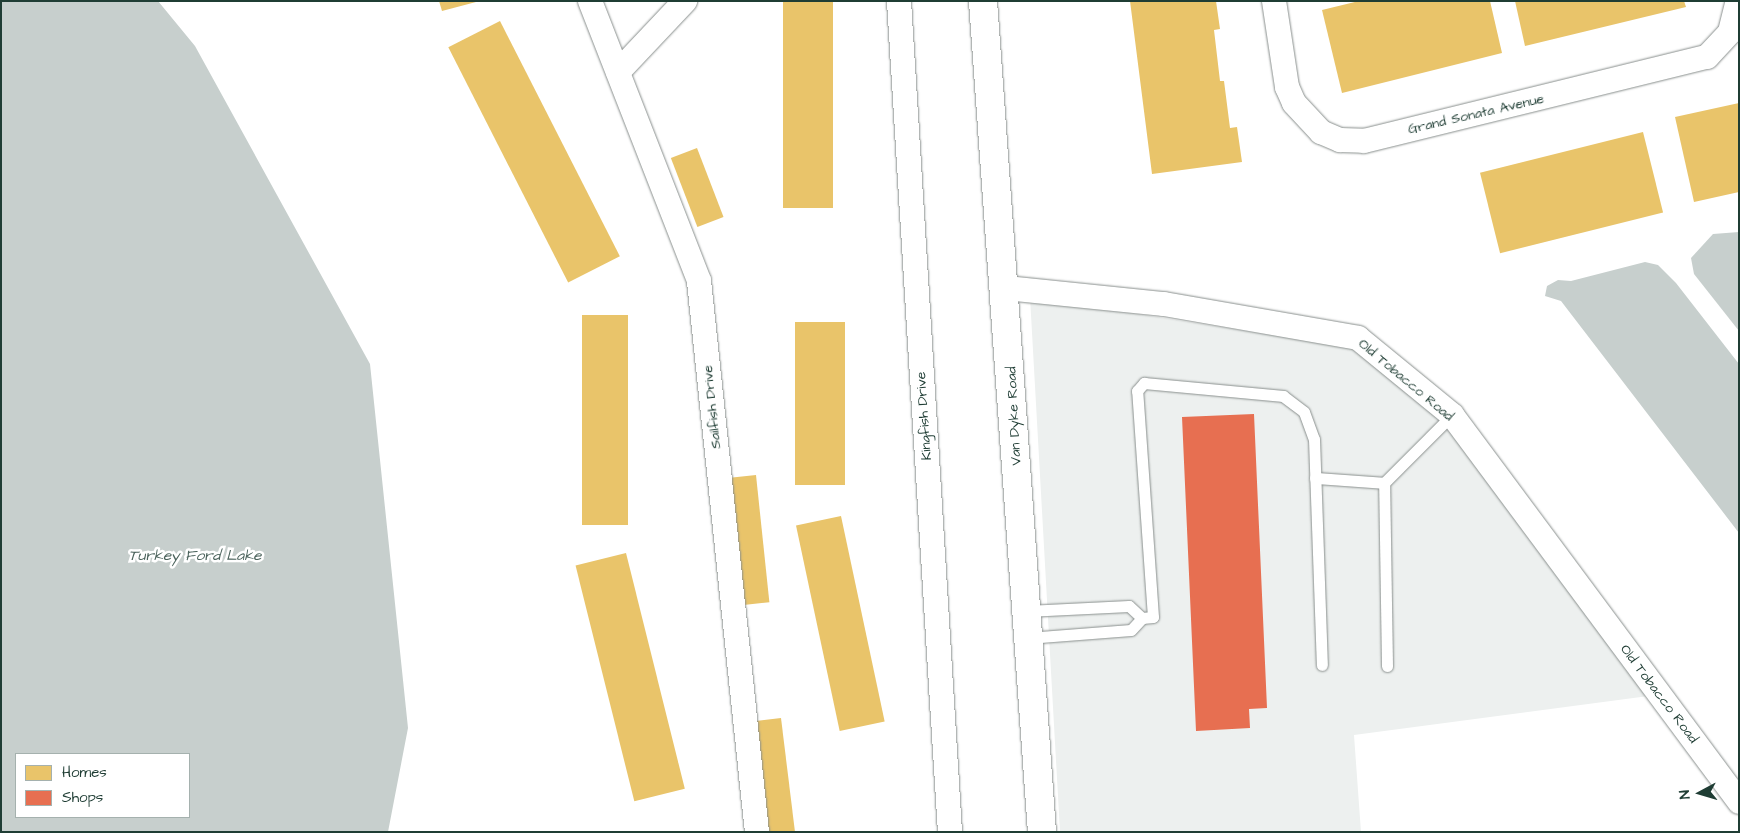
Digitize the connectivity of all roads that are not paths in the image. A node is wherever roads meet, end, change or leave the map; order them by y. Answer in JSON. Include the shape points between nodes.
{"nodes":[{"id":1,"x":590,"y":1,"type":"edge"},
{"id":2,"x":685,"y":1,"type":"edge"},
{"id":3,"x":899,"y":1,"type":"edge"},
{"id":4,"x":984,"y":1,"type":"edge"},
{"id":5,"x":1274,"y":1,"type":"edge"},
{"id":6,"x":1738,"y":1,"type":"edge"},
{"id":7,"x":1734,"y":34,"type":"edge"},
{"id":8,"x":618,"y":72,"type":"junction"},
{"id":9,"x":1006,"y":288,"type":"junction"},
{"id":10,"x":1452,"y":415,"type":"junction"},
{"id":11,"x":1315,"y":478,"type":"junction"},
{"id":12,"x":1384,"y":483,"type":"junction"},
{"id":13,"x":1025,"y":611,"type":"junction"},
{"id":14,"x":1142,"y":618,"type":"junction"},
{"id":15,"x":1027,"y":638,"type":"junction"},
{"id":16,"x":1322,"y":665,"type":"dead end"},
{"id":17,"x":1387,"y":666,"type":"dead end"},
{"id":18,"x":1739,"y":802,"type":"edge"},
{"id":19,"x":757,"y":832,"type":"edge"},
{"id":20,"x":950,"y":832,"type":"edge"},
{"id":21,"x":1042,"y":832,"type":"edge"}],
"edges":[{"from":1,"to":8,"type":"street","name":"Sailfish Drive"},
{"from":2,"to":8,"type":"street"},
{"from":3,"to":20,"type":"street","name":"Kingfish Drive"},
{"from":4,"to":9,"type":"main road","name":"Van Dyke Road"},
{"from":5,"to":7,"type":"street","name":"Grand Sonata Avenue","via":[[1287,87],[1294,103],[1322,132],[1340,140],[1364,140],[1678,66],[1707,57]]},
{"from":6,"to":7,"type":"street","name":"Grand Sonata Avenue"},
{"from":8,"to":19,"type":"street","name":"Sailfish Drive","via":[[699,282]]},
{"from":9,"to":10,"type":"street","name":"Old Tobacco Road","via":[[1164,304],[1358,338]]},
{"from":9,"to":13,"type":"main road","name":"Van Dyke Road"},
{"from":10,"to":12,"type":"lane"},
{"from":10,"to":18,"type":"street","name":"Old Tobacco Road"},
{"from":11,"to":12,"type":"lane"},
{"from":11,"to":14,"type":"lane","via":[[1314,439],[1304,412],[1283,396],[1144,383],[1137,392],[1153,617]]},
{"from":11,"to":16,"type":"lane"},
{"from":12,"to":17,"type":"lane"},
{"from":13,"to":14,"type":"lane","via":[[1129,606]]},
{"from":13,"to":15,"type":"main road","name":"Van Dyke Road"},
{"from":14,"to":15,"type":"lane","via":[[1131,630]]},
{"from":15,"to":21,"type":"main road","name":"Van Dyke Road"}]}
